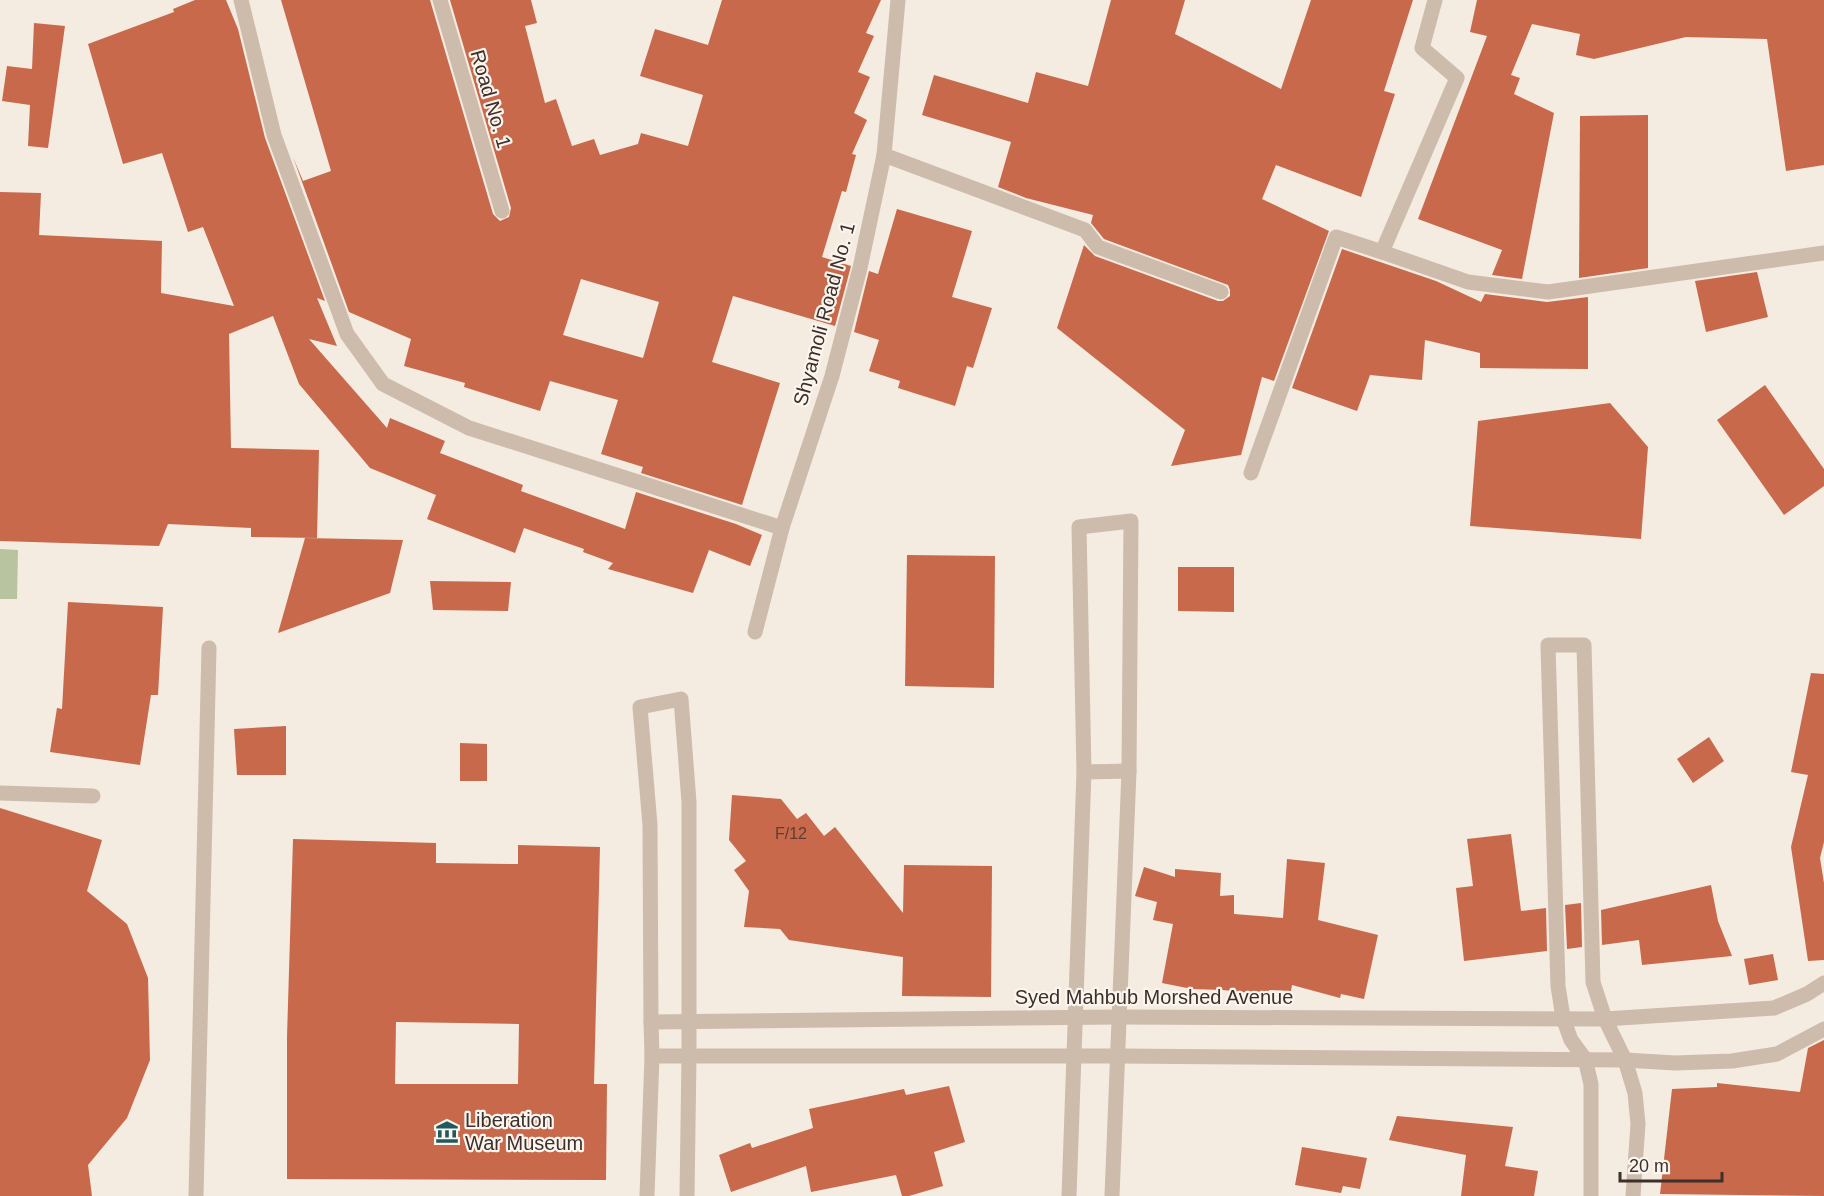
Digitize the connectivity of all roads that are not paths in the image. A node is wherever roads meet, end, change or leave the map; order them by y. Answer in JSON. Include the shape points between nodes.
{"nodes":[{"id":1,"x":241,"y":0,"type":"edge"},
{"id":2,"x":440,"y":0,"type":"edge"},
{"id":3,"x":898,"y":0,"type":"edge"},
{"id":4,"x":1435,"y":0,"type":"edge"},
{"id":5,"x":884,"y":155,"type":"junction"},
{"id":6,"x":502,"y":211,"type":"dead end"},
{"id":7,"x":1382,"y":252,"type":"junction"},
{"id":8,"x":1824,"y":253,"type":"edge"},
{"id":9,"x":1221,"y":292,"type":"dead end"},
{"id":10,"x":1251,"y":473,"type":"dead end"},
{"id":11,"x":782,"y":528,"type":"junction"},
{"id":12,"x":755,"y":632,"type":"dead end"},
{"id":13,"x":209,"y":648,"type":"dead end"},
{"id":14,"x":1129,"y":771,"type":"junction"},
{"id":15,"x":1084,"y":772,"type":"junction"},
{"id":16,"x":0,"y":793,"type":"edge"},
{"id":17,"x":93,"y":796,"type":"dead end"},
{"id":18,"x":1824,"y":983,"type":"edge"},
{"id":19,"x":1118,"y":1017,"type":"junction"},
{"id":20,"x":1076,"y":1018,"type":"junction"},
{"id":21,"x":1563,"y":1018,"type":"junction"},
{"id":22,"x":1605,"y":1019,"type":"junction"},
{"id":23,"x":651,"y":1022,"type":"junction"},
{"id":24,"x":688,"y":1023,"type":"junction"},
{"id":25,"x":1824,"y":1029,"type":"edge"},
{"id":26,"x":652,"y":1056,"type":"junction"},
{"id":27,"x":689,"y":1056,"type":"junction"},
{"id":28,"x":1075,"y":1056,"type":"junction"},
{"id":29,"x":1117,"y":1056,"type":"junction"},
{"id":30,"x":1585,"y":1059,"type":"junction"},
{"id":31,"x":1625,"y":1060,"type":"junction"},
{"id":32,"x":196,"y":1196,"type":"edge"},
{"id":33,"x":647,"y":1196,"type":"edge"},
{"id":34,"x":687,"y":1196,"type":"edge"},
{"id":35,"x":1069,"y":1196,"type":"edge"},
{"id":36,"x":1112,"y":1196,"type":"edge"},
{"id":37,"x":1591,"y":1196,"type":"edge"},
{"id":38,"x":1633,"y":1196,"type":"edge"}],
"edges":[{"from":1,"to":11,"type":"street","via":[[274,135],[347,334],[383,384],[469,429]]},
{"from":2,"to":6,"type":"street","name":"Road No. 1"},
{"from":3,"to":5,"type":"street","name":"Shyamoli Road No. 1"},
{"from":4,"to":7,"type":"street","via":[[1422,48],[1457,78]]},
{"from":5,"to":9,"type":"street","via":[[1085,230],[1098,247]]},
{"from":5,"to":11,"type":"street","name":"Shyamoli Road No. 1","via":[[832,376]]},
{"from":7,"to":8,"type":"street","via":[[1468,282],[1548,292]]},
{"from":7,"to":10,"type":"street","via":[[1336,237]]},
{"from":11,"to":12,"type":"street","name":"Shyamoli Road No. 1"},
{"from":13,"to":32,"type":"street"},
{"from":14,"to":15,"type":"street"},
{"from":14,"to":15,"type":"street","via":[[1131,521],[1079,527]]},
{"from":14,"to":19,"type":"street"},
{"from":15,"to":20,"type":"street"},
{"from":16,"to":17,"type":"street"},
{"from":18,"to":22,"type":"street","name":"Syed Mahbub Morshed Avenue","via":[[1774,1008]]},
{"from":19,"to":20,"type":"street","name":"Syed Mahbub Morshed Avenue"},
{"from":19,"to":21,"type":"street","name":"Syed Mahbub Morshed Avenue"},
{"from":19,"to":29,"type":"street"},
{"from":20,"to":24,"type":"street","name":"Syed Mahbub Morshed Avenue"},
{"from":20,"to":28,"type":"street"},
{"from":21,"to":22,"type":"street","name":"Syed Mahbub Morshed Avenue"},
{"from":21,"to":22,"type":"street","via":[[1558,986],[1548,645],[1584,645],[1593,982]]},
{"from":21,"to":30,"type":"street","via":[[1571,1040]]},
{"from":22,"to":31,"type":"street"},
{"from":23,"to":24,"type":"street","name":"Syed Mahbub Morshed Avenue"},
{"from":23,"to":24,"type":"street","via":[[650,825],[640,707],[681,699],[689,802]]},
{"from":23,"to":26,"type":"street"},
{"from":24,"to":27,"type":"street"},
{"from":25,"to":31,"type":"street","via":[[1777,1054],[1732,1061]]},
{"from":26,"to":27,"type":"street"},
{"from":26,"to":33,"type":"street"},
{"from":27,"to":28,"type":"street"},
{"from":27,"to":34,"type":"street"},
{"from":28,"to":29,"type":"street"},
{"from":28,"to":35,"type":"street"},
{"from":29,"to":30,"type":"street"},
{"from":29,"to":36,"type":"street"},
{"from":30,"to":31,"type":"street"},
{"from":30,"to":37,"type":"street","via":[[1592,1106]]},
{"from":31,"to":38,"type":"street","via":[[1635,1093],[1638,1124]]}]}
